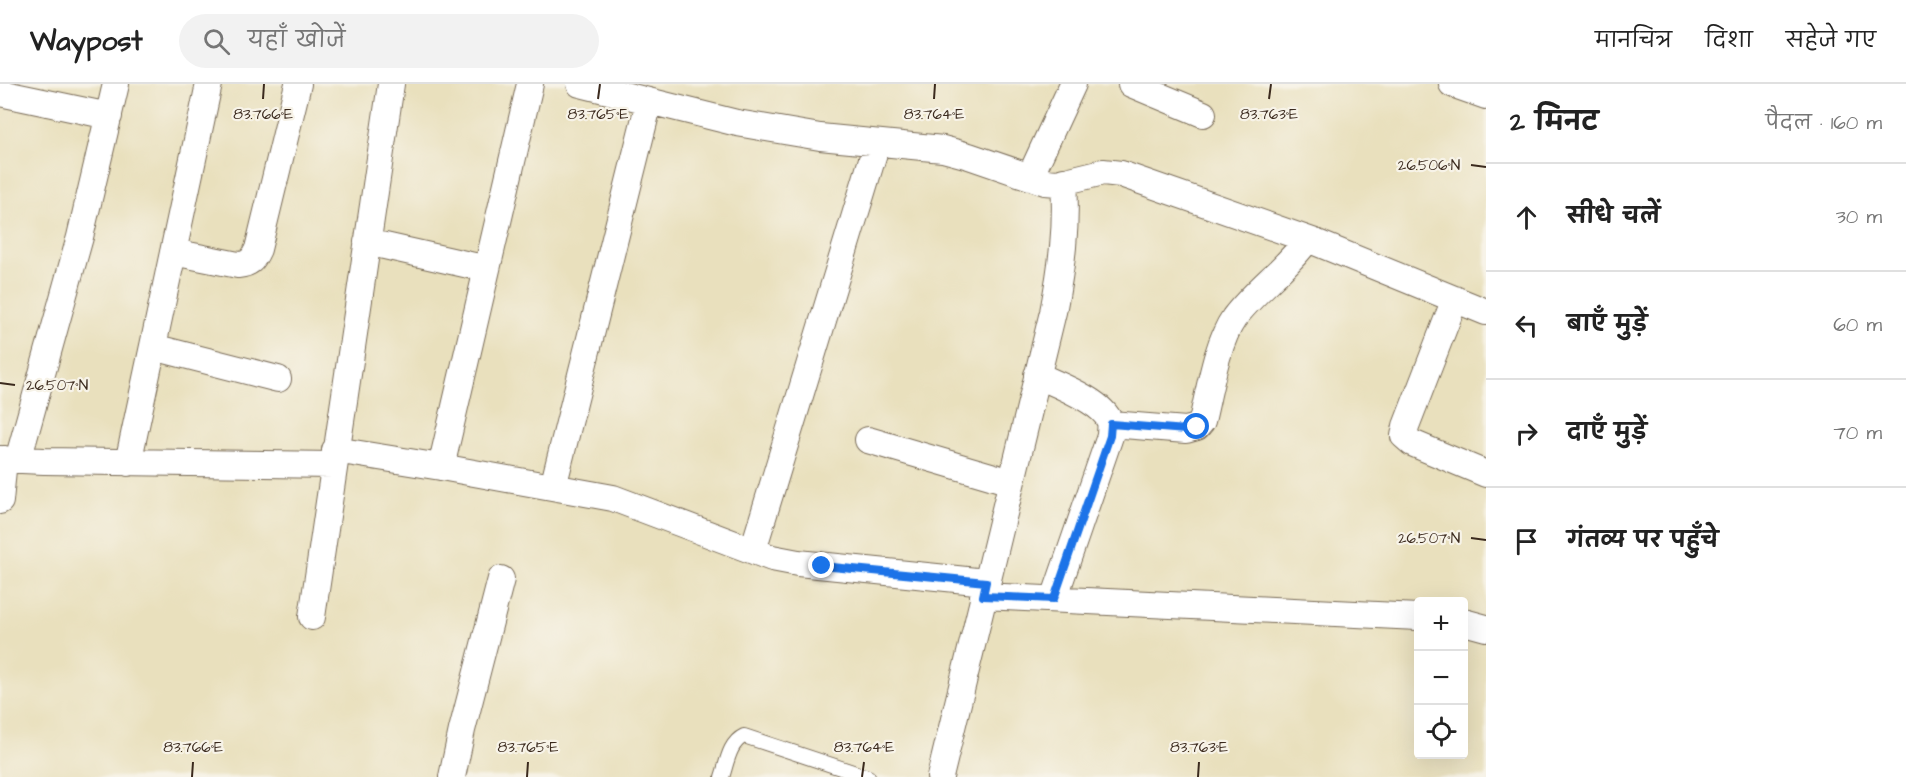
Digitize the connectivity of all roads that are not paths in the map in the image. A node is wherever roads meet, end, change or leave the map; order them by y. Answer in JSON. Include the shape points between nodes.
{"nodes":[{"id":1,"x":116,"y":84,"type":"edge"},
{"id":2,"x":209,"y":84,"type":"edge"},
{"id":3,"x":298,"y":84,"type":"edge"},
{"id":4,"x":391,"y":84,"type":"edge"},
{"id":5,"x":530,"y":84,"type":"edge"},
{"id":6,"x":580,"y":84,"type":"edge"},
{"id":7,"x":1073,"y":84,"type":"edge"},
{"id":8,"x":1131,"y":84,"type":"edge"},
{"id":9,"x":1452,"y":84,"type":"edge"},
{"id":10,"x":0,"y":93,"type":"edge"},
{"id":11,"x":1486,"y":96,"type":"edge"},
{"id":12,"x":649,"y":102,"type":"junction"},
{"id":13,"x":1203,"y":114,"type":"dead end"},
{"id":14,"x":109,"y":116,"type":"junction"},
{"id":15,"x":877,"y":143,"type":"junction"},
{"id":16,"x":1030,"y":177,"type":"junction"},
{"id":17,"x":1064,"y":181,"type":"junction"},
{"id":18,"x":1306,"y":240,"type":"junction"},
{"id":19,"x":367,"y":242,"type":"junction"},
{"id":20,"x":173,"y":252,"type":"junction"},
{"id":21,"x":487,"y":269,"type":"junction"},
{"id":22,"x":1455,"y":299,"type":"junction"},
{"id":23,"x":1486,"y":312,"type":"edge"},
{"id":24,"x":153,"y":347,"type":"junction"},
{"id":25,"x":1037,"y":375,"type":"junction"},
{"id":26,"x":278,"y":379,"type":"dead end"},
{"id":27,"x":1111,"y":424,"type":"junction"},
{"id":28,"x":868,"y":440,"type":"dead end"},
{"id":29,"x":334,"y":458,"type":"junction"},
{"id":30,"x":7,"y":459,"type":"edge"},
{"id":31,"x":128,"y":463,"type":"junction"},
{"id":32,"x":441,"y":467,"type":"junction"},
{"id":33,"x":1486,"y":474,"type":"edge"},
{"id":34,"x":1011,"y":483,"type":"junction"},
{"id":35,"x":553,"y":487,"type":"junction"},
{"id":36,"x":0,"y":501,"type":"edge"},
{"id":37,"x":753,"y":550,"type":"junction"},
{"id":38,"x":501,"y":579,"type":"dead end"},
{"id":39,"x":985,"y":589,"type":"junction"},
{"id":40,"x":1054,"y":599,"type":"junction"},
{"id":41,"x":312,"y":617,"type":"dead end"},
{"id":42,"x":1414,"y":617,"type":"edge"},
{"id":43,"x":1468,"y":623,"type":"edge"},
{"id":44,"x":1486,"y":628,"type":"edge"},
{"id":45,"x":452,"y":777,"type":"edge"},
{"id":46,"x":722,"y":777,"type":"edge"},
{"id":47,"x":868,"y":777,"type":"edge"},
{"id":48,"x":940,"y":777,"type":"edge"}],
"edges":[{"from":1,"to":14,"type":"street"},
{"from":2,"to":20,"type":"street"},
{"from":3,"to":20,"type":"street","via":[[253,259],[238,265]]},
{"from":4,"to":19,"type":"street"},
{"from":5,"to":21,"type":"street"},
{"from":6,"to":12,"type":"street"},
{"from":7,"to":16,"type":"street"},
{"from":8,"to":13,"type":"street"},
{"from":9,"to":11,"type":"street"},
{"from":10,"to":14,"type":"street"},
{"from":12,"to":15,"type":"street","via":[[737,123]]},
{"from":12,"to":35,"type":"street"},
{"from":14,"to":30,"type":"street","via":[[80,237]]},
{"from":15,"to":16,"type":"street","via":[[943,149]]},
{"from":15,"to":37,"type":"street"},
{"from":16,"to":17,"type":"street","via":[[1045,182]]},
{"from":17,"to":18,"type":"street","via":[[1103,172],[1121,174]]},
{"from":17,"to":25,"type":"street","via":[[1064,250]]},
{"from":18,"to":22,"type":"street"},
{"from":18,"to":27,"type":"street","via":[[1232,321],[1197,427],[1186,430]]},
{"from":19,"to":21,"type":"street"},
{"from":19,"to":29,"type":"street"},
{"from":20,"to":24,"type":"street"},
{"from":21,"to":32,"type":"street"},
{"from":22,"to":23,"type":"street"},
{"from":22,"to":33,"type":"street","via":[[1404,436]]},
{"from":24,"to":26,"type":"street"},
{"from":24,"to":31,"type":"street"},
{"from":25,"to":27,"type":"street","via":[[1092,402]]},
{"from":25,"to":34,"type":"street"},
{"from":27,"to":40,"type":"street"},
{"from":28,"to":34,"type":"street"},
{"from":29,"to":31,"type":"street"},
{"from":29,"to":32,"type":"street"},
{"from":29,"to":41,"type":"street"},
{"from":30,"to":31,"type":"street"},
{"from":30,"to":36,"type":"street"},
{"from":32,"to":35,"type":"street"},
{"from":34,"to":39,"type":"street"},
{"from":35,"to":37,"type":"street","via":[[613,498]]},
{"from":37,"to":39,"type":"street","via":[[798,563]]},
{"from":38,"to":45,"type":"street"},
{"from":39,"to":40,"type":"street"},
{"from":39,"to":48,"type":"street"},
{"from":40,"to":42,"type":"street"},
{"from":43,"to":44,"type":"street"},
{"from":46,"to":47,"type":"lane","via":[[731,749],[744,736]]}]}
